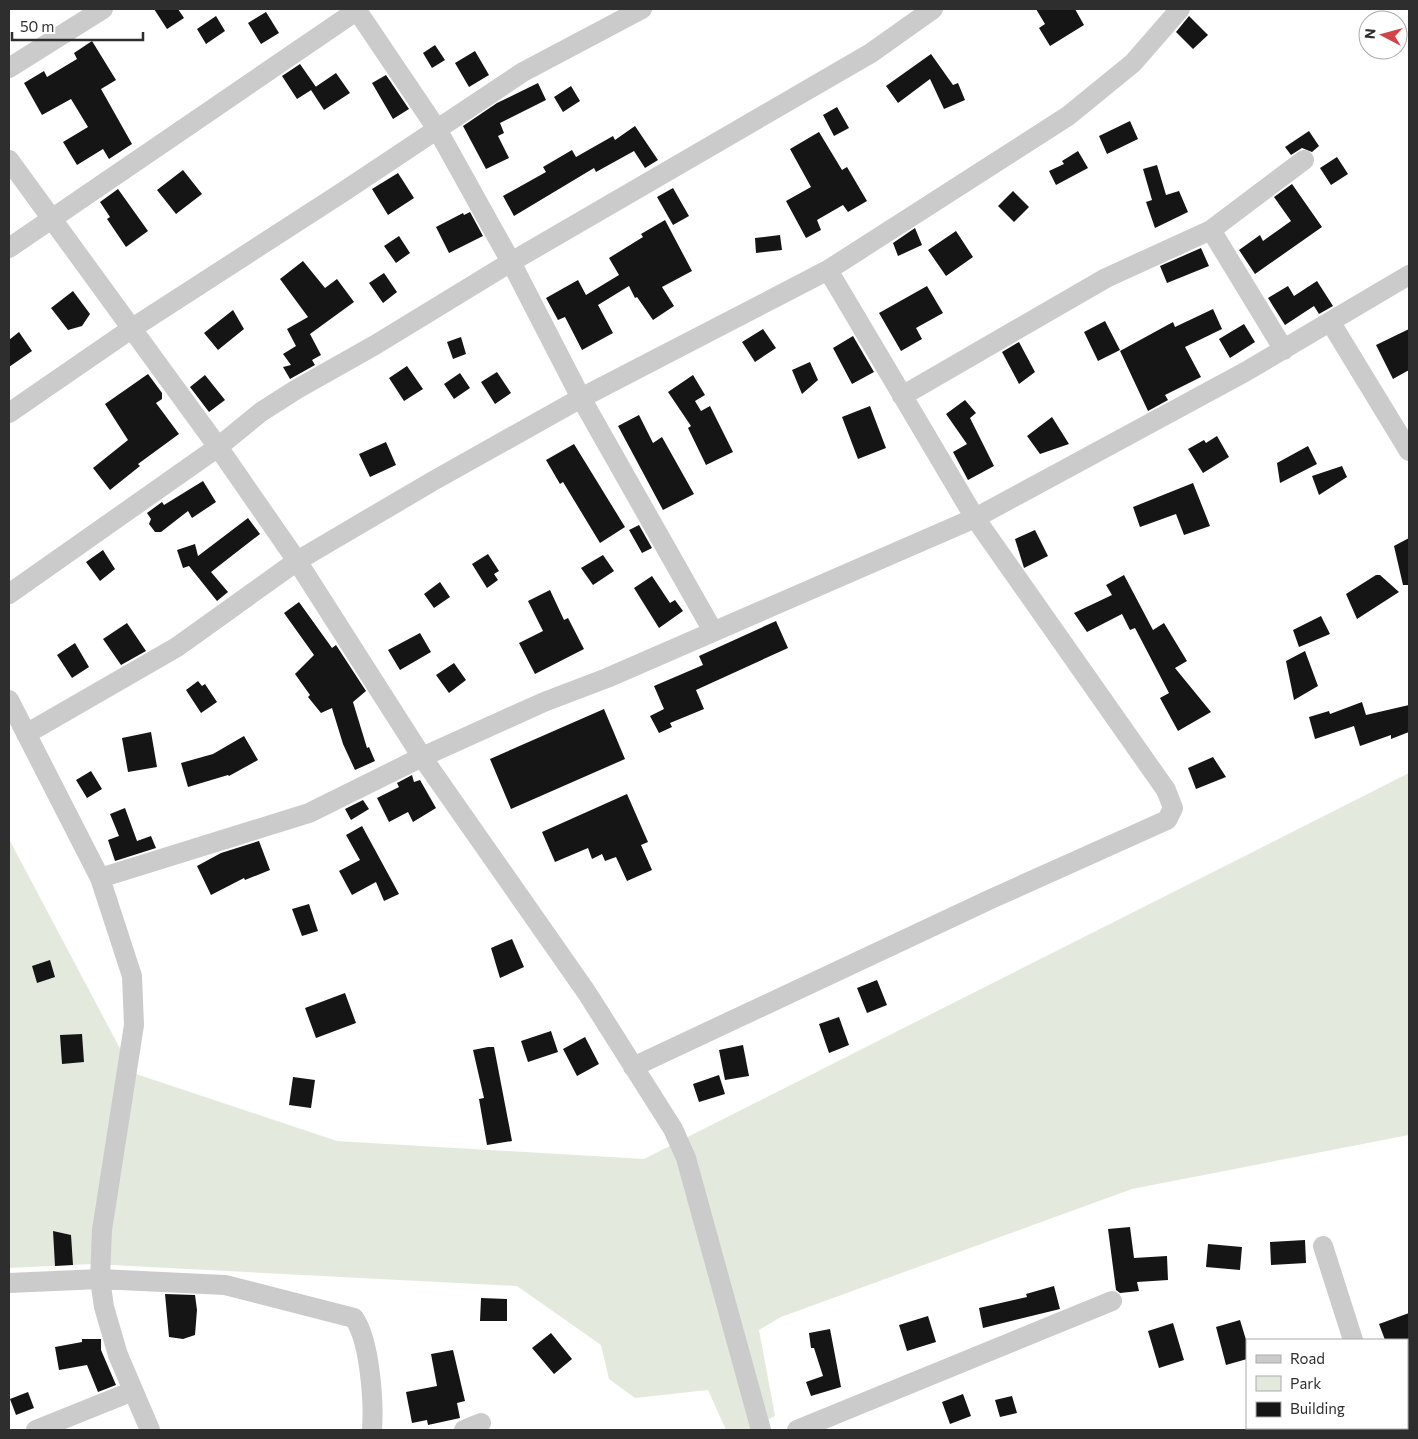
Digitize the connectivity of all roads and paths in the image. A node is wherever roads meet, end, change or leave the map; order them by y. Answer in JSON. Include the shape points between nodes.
{"nodes":[{"id":1,"x":103,"y":9,"type":"edge"},
{"id":2,"x":357,"y":9,"type":"edge"},
{"id":3,"x":642,"y":9,"type":"edge"},
{"id":4,"x":933,"y":9,"type":"edge"},
{"id":5,"x":1180,"y":9,"type":"edge"},
{"id":6,"x":9,"y":68,"type":"edge"},
{"id":7,"x":437,"y":129,"type":"junction"},
{"id":8,"x":9,"y":160,"type":"edge"},
{"id":9,"x":1304,"y":160,"type":"dead end"},
{"id":10,"x":51,"y":218,"type":"junction"},
{"id":11,"x":1211,"y":230,"type":"junction"},
{"id":12,"x":9,"y":248,"type":"edge"},
{"id":13,"x":510,"y":262,"type":"junction"},
{"id":14,"x":828,"y":270,"type":"junction"},
{"id":15,"x":1409,"y":275,"type":"edge"},
{"id":16,"x":1330,"y":323,"type":"junction"},
{"id":17,"x":130,"y":329,"type":"junction"},
{"id":18,"x":1284,"y":350,"type":"junction"},
{"id":19,"x":902,"y":396,"type":"junction"},
{"id":20,"x":582,"y":398,"type":"junction"},
{"id":21,"x":9,"y":413,"type":"edge"},
{"id":22,"x":218,"y":447,"type":"junction"},
{"id":23,"x":1409,"y":451,"type":"edge"},
{"id":24,"x":975,"y":518,"type":"junction"},
{"id":25,"x":297,"y":562,"type":"junction"},
{"id":26,"x":9,"y":594,"type":"edge"},
{"id":27,"x":713,"y":631,"type":"junction"},
{"id":28,"x":9,"y":700,"type":"edge"},
{"id":29,"x":26,"y":734,"type":"junction"},
{"id":30,"x":422,"y":757,"type":"junction"},
{"id":31,"x":100,"y":878,"type":"junction"},
{"id":32,"x":633,"y":1067,"type":"junction"},
{"id":33,"x":1323,"y":1246,"type":"dead end"},
{"id":34,"x":100,"y":1279,"type":"junction"},
{"id":35,"x":9,"y":1283,"type":"edge"},
{"id":36,"x":1112,"y":1301,"type":"dead end"},
{"id":37,"x":1354,"y":1339,"type":"edge"},
{"id":38,"x":133,"y":1391,"type":"junction"},
{"id":39,"x":36,"y":1430,"type":"edge"},
{"id":40,"x":150,"y":1430,"type":"edge"},
{"id":41,"x":372,"y":1430,"type":"edge"},
{"id":42,"x":761,"y":1430,"type":"edge"},
{"id":43,"x":797,"y":1430,"type":"edge"}],
"edges":[{"from":1,"to":6,"type":"street"},
{"from":2,"to":7,"type":"street"},
{"from":2,"to":10,"type":"street"},
{"from":3,"to":7,"type":"street","via":[[523,72]]},
{"from":4,"to":13,"type":"street","via":[[871,53]]},
{"from":5,"to":14,"type":"street","via":[[1133,63],[1068,116]]},
{"from":7,"to":13,"type":"street"},
{"from":7,"to":17,"type":"street"},
{"from":8,"to":10,"type":"street"},
{"from":9,"to":11,"type":"street"},
{"from":10,"to":12,"type":"street"},
{"from":10,"to":17,"type":"street"},
{"from":11,"to":18,"type":"street"},
{"from":11,"to":19,"type":"street","via":[[1106,278]]},
{"from":13,"to":20,"type":"street"},
{"from":13,"to":22,"type":"street","via":[[297,389],[261,412]]},
{"from":14,"to":19,"type":"street"},
{"from":14,"to":20,"type":"street"},
{"from":15,"to":16,"type":"street"},
{"from":16,"to":18,"type":"street"},
{"from":16,"to":23,"type":"street"},
{"from":17,"to":21,"type":"street"},
{"from":17,"to":22,"type":"street"},
{"from":18,"to":24,"type":"street"},
{"from":19,"to":24,"type":"street"},
{"from":20,"to":25,"type":"street","via":[[433,480]]},
{"from":20,"to":27,"type":"street"},
{"from":22,"to":25,"type":"street"},
{"from":22,"to":26,"type":"street"},
{"from":24,"to":27,"type":"street"},
{"from":24,"to":32,"type":"street","via":[[1166,790],[1174,808],[1171,815],[1167,820]]},
{"from":25,"to":29,"type":"street","via":[[176,647]]},
{"from":25,"to":30,"type":"street"},
{"from":27,"to":30,"type":"street"},
{"from":28,"to":29,"type":"street"},
{"from":29,"to":31,"type":"street"},
{"from":30,"to":31,"type":"street","via":[[290,821]]},
{"from":30,"to":32,"type":"street","via":[[587,993]]},
{"from":31,"to":34,"type":"street","via":[[132,976],[134,1008],[123,1102],[102,1230]]},
{"from":32,"to":42,"type":"street","via":[[673,1129],[686,1158]]},
{"from":33,"to":37,"type":"street"},
{"from":34,"to":35,"type":"street"},
{"from":34,"to":38,"type":"street","via":[[118,1356]]},
{"from":34,"to":41,"type":"street","via":[[225,1285],[354,1318],[361,1328],[374,1398]]},
{"from":36,"to":43,"type":"street"},
{"from":38,"to":39,"type":"street"},
{"from":38,"to":40,"type":"street"}]}
